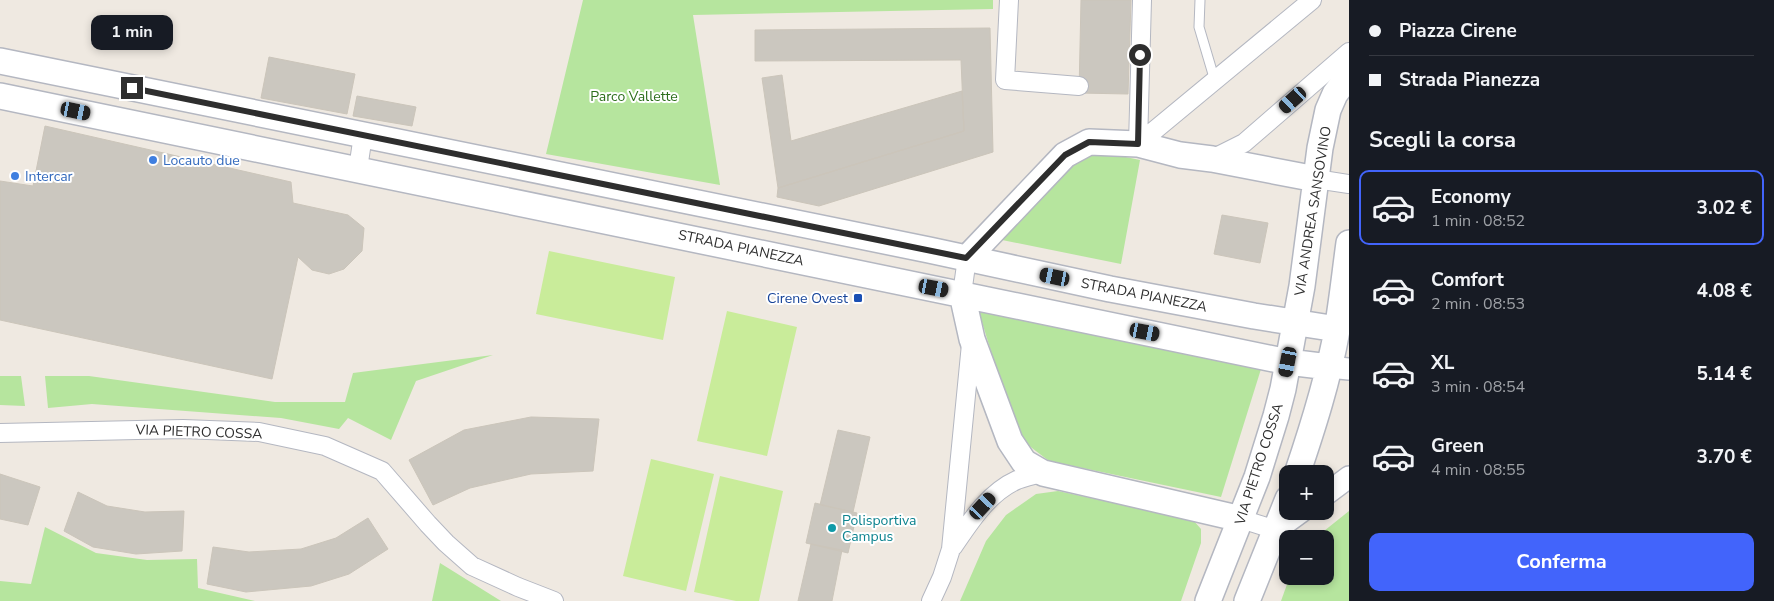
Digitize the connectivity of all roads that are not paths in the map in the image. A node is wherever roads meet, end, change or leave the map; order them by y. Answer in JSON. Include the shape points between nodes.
{"nodes":[{"id":1,"x":1009,"y":0,"type":"edge"},
{"id":2,"x":1142,"y":0,"type":"edge"},
{"id":3,"x":1200,"y":0,"type":"edge"},
{"id":4,"x":1312,"y":0,"type":"edge"},
{"id":5,"x":1349,"y":52,"type":"edge"},
{"id":6,"x":0,"y":61,"type":"edge"},
{"id":7,"x":1349,"y":76,"type":"edge"},
{"id":8,"x":1215,"y":81,"type":"junction"},
{"id":9,"x":1079,"y":86,"type":"dead end"},
{"id":10,"x":0,"y":96,"type":"edge"},
{"id":11,"x":363,"y":135,"type":"junction"},
{"id":12,"x":1138,"y":144,"type":"junction"},
{"id":13,"x":1212,"y":159,"type":"junction"},
{"id":14,"x":358,"y":169,"type":"junction"},
{"id":15,"x":1316,"y":180,"type":"junction"},
{"id":16,"x":1349,"y":184,"type":"edge"},
{"id":17,"x":1349,"y":243,"type":"edge"},
{"id":18,"x":966,"y":258,"type":"junction"},
{"id":19,"x":962,"y":294,"type":"junction"},
{"id":20,"x":1295,"y":322,"type":"junction"},
{"id":21,"x":1343,"y":330,"type":"edge"},
{"id":22,"x":972,"y":339,"type":"junction"},
{"id":23,"x":1288,"y":362,"type":"junction"},
{"id":24,"x":1339,"y":368,"type":"edge"},
{"id":25,"x":0,"y":433,"type":"edge"},
{"id":26,"x":1299,"y":465,"type":"edge"},
{"id":27,"x":1043,"y":473,"type":"junction"},
{"id":28,"x":1349,"y":477,"type":"edge"},
{"id":29,"x":1334,"y":488,"type":"edge"},
{"id":30,"x":1241,"y":519,"type":"junction"},
{"id":31,"x":1280,"y":520,"type":"edge"},
{"id":32,"x":1290,"y":520,"type":"edge"},
{"id":33,"x":1276,"y":530,"type":"junction"},
{"id":34,"x":951,"y":549,"type":"junction"},
{"id":35,"x":554,"y":601,"type":"edge"},
{"id":36,"x":931,"y":601,"type":"edge"},
{"id":37,"x":1208,"y":601,"type":"edge"},
{"id":38,"x":1248,"y":601,"type":"edge"}],
"edges":[{"from":1,"to":9,"type":"street","via":[[1005,80]]},
{"from":2,"to":12,"type":"street"},
{"from":3,"to":8,"type":"lane","via":[[1199,27]]},
{"from":4,"to":8,"type":"street"},
{"from":5,"to":13,"type":"street","via":[[1244,143]]},
{"from":6,"to":11,"type":"main road","name":"STRADA PIANEZZA"},
{"from":7,"to":15,"type":"main road","name":"VIA ANDREA SANSOVINO","via":[[1328,110]]},
{"from":8,"to":12,"type":"street"},
{"from":10,"to":14,"type":"main road","name":"STRADA PIANEZZA"},
{"from":11,"to":14,"type":"street"},
{"from":11,"to":18,"type":"main road","name":"STRADA PIANEZZA"},
{"from":12,"to":13,"type":"main road"},
{"from":12,"to":18,"type":"main road","via":[[1089,142],[1065,155]]},
{"from":13,"to":15,"type":"main road"},
{"from":14,"to":19,"type":"main road","name":"STRADA PIANEZZA"},
{"from":15,"to":16,"type":"street"},
{"from":15,"to":20,"type":"main road","name":"VIA ANDREA SANSOVINO"},
{"from":17,"to":21,"type":"main road"},
{"from":18,"to":19,"type":"street"},
{"from":18,"to":20,"type":"main road","name":"STRADA PIANEZZA","via":[[1110,289]]},
{"from":19,"to":22,"type":"main road"},
{"from":19,"to":23,"type":"main road","name":"STRADA PIANEZZA"},
{"from":20,"to":21,"type":"main road","name":"STRADA PIANEZZA"},
{"from":20,"to":23,"type":"main road","name":"VIA PIETRO COSSA"},
{"from":21,"to":24,"type":"main road"},
{"from":22,"to":27,"type":"main road","via":[[1010,441],[1024,462]]},
{"from":22,"to":34,"type":"street"},
{"from":23,"to":24,"type":"main road","name":"STRADA PIANEZZA"},
{"from":23,"to":30,"type":"main road","name":"VIA PIETRO COSSA","via":[[1258,477]]},
{"from":24,"to":26,"type":"main road","via":[[1314,422]]},
{"from":25,"to":35,"type":"street","name":"VIA PIETRO COSSA","via":[[183,429],[259,432],[325,446],[382,471],[446,543],[472,566]]},
{"from":27,"to":30,"type":"main road"},
{"from":27,"to":34,"type":"street","via":[[1016,480],[994,495],[972,518]]},
{"from":28,"to":29,"type":"street"},
{"from":30,"to":33,"type":"street"},
{"from":30,"to":37,"type":"main road","name":"VIA PIETRO COSSA"},
{"from":31,"to":33,"type":"main road"},
{"from":32,"to":33,"type":"street"},
{"from":33,"to":38,"type":"main road"},
{"from":34,"to":36,"type":"street"}]}
